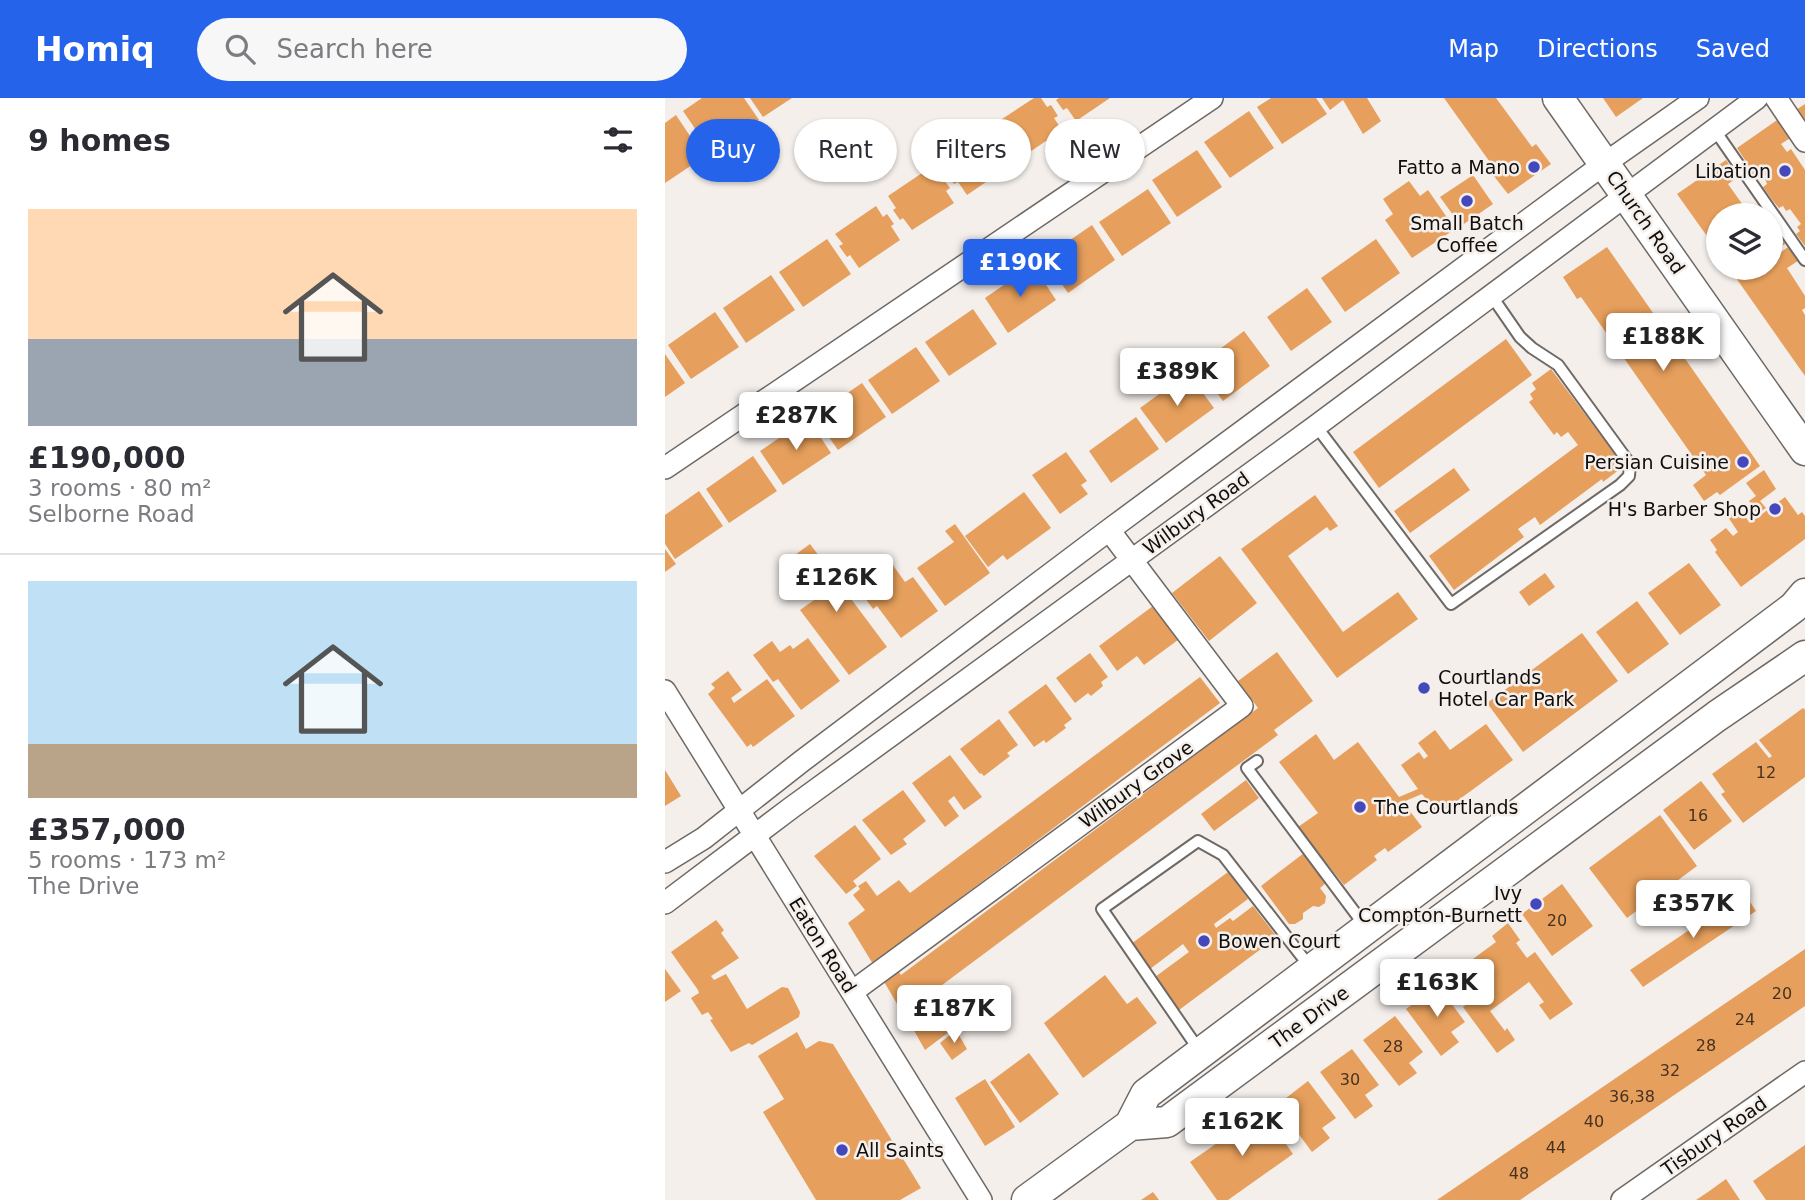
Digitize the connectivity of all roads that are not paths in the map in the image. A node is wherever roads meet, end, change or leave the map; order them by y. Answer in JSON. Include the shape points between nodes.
{"nodes":[{"id":1,"x":1212,"y":98,"type":"edge"},
{"id":2,"x":1558,"y":98,"type":"edge"},
{"id":3,"x":1698,"y":98,"type":"edge"},
{"id":4,"x":1757,"y":98,"type":"edge"},
{"id":5,"x":1776,"y":98,"type":"edge"},
{"id":6,"x":1714,"y":129,"type":"junction"},
{"id":7,"x":1805,"y":141,"type":"edge"},
{"id":8,"x":1604,"y":164,"type":"junction"},
{"id":9,"x":1627,"y":195,"type":"junction"},
{"id":10,"x":1547,"y":207,"type":"junction"},
{"id":11,"x":1569,"y":237,"type":"junction"},
{"id":12,"x":1805,"y":260,"type":"edge"},
{"id":13,"x":1491,"y":295,"type":"junction"},
{"id":14,"x":1316,"y":426,"type":"junction"},
{"id":15,"x":1805,"y":450,"type":"edge"},
{"id":16,"x":665,"y":468,"type":"edge"},
{"id":17,"x":1109,"y":530,"type":"junction"},
{"id":18,"x":1132,"y":561,"type":"junction"},
{"id":19,"x":1801,"y":603,"type":"edge"},
{"id":20,"x":1805,"y":656,"type":"edge"},
{"id":21,"x":1692,"y":682,"type":"junction"},
{"id":22,"x":665,"y":691,"type":"edge"},
{"id":23,"x":1717,"y":716,"type":"junction"},
{"id":24,"x":802,"y":761,"type":"junction"},
{"id":25,"x":1258,"y":761,"type":"dead end"},
{"id":26,"x":821,"y":787,"type":"junction"},
{"id":27,"x":740,"y":810,"type":"junction"},
{"id":28,"x":755,"y":835,"type":"junction"},
{"id":29,"x":670,"y":859,"type":"edge"},
{"id":30,"x":692,"y":882,"type":"junction"},
{"id":31,"x":665,"y":903,"type":"edge"},
{"id":32,"x":1367,"y":928,"type":"junction"},
{"id":33,"x":1312,"y":969,"type":"junction"},
{"id":34,"x":852,"y":992,"type":"junction"},
{"id":35,"x":1201,"y":1052,"type":"junction"},
{"id":36,"x":1805,"y":1072,"type":"edge"},
{"id":37,"x":1131,"y":1125,"type":"junction"},
{"id":38,"x":981,"y":1200,"type":"edge"},
{"id":39,"x":1027,"y":1200,"type":"edge"},
{"id":40,"x":1622,"y":1200,"type":"edge"}],
"edges":[{"from":1,"to":16,"type":"street"},
{"from":2,"to":8,"type":"main road","name":"Church Road"},
{"from":3,"to":8,"type":"street","name":"Wilbury Road"},
{"from":4,"to":6,"type":"street","name":"Wilbury Road"},
{"from":5,"to":7,"type":"street"},
{"from":6,"to":9,"type":"street","name":"Wilbury Road"},
{"from":6,"to":12,"type":"lane"},
{"from":8,"to":9,"type":"main road","name":"Church Road"},
{"from":8,"to":10,"type":"street","name":"Wilbury Road"},
{"from":9,"to":11,"type":"street","name":"Wilbury Road"},
{"from":9,"to":15,"type":"main road","name":"Church Road"},
{"from":10,"to":11,"type":"street"},
{"from":10,"to":17,"type":"street","name":"Wilbury Road"},
{"from":11,"to":13,"type":"street","name":"Wilbury Road"},
{"from":13,"to":14,"type":"street","name":"Wilbury Road"},
{"from":13,"to":14,"type":"lane","via":[[1520,337],[1558,365],[1630,464],[1629,476],[1620,485],[1451,604]]},
{"from":14,"to":18,"type":"street","name":"Wilbury Road"},
{"from":17,"to":18,"type":"street","name":"Wilbury Grove"},
{"from":17,"to":24,"type":"street","name":"Wilbury Road"},
{"from":18,"to":26,"type":"street","name":"Wilbury Road"},
{"from":18,"to":34,"type":"street","name":"Wilbury Grove","via":[[1242,706]]},
{"from":19,"to":21,"type":"main road","name":"The Drive"},
{"from":20,"to":23,"type":"main road","name":"The Drive"},
{"from":21,"to":23,"type":"main road"},
{"from":21,"to":32,"type":"main road","name":"The Drive"},
{"from":22,"to":27,"type":"street","name":"Eaton Road"},
{"from":23,"to":37,"type":"main road","name":"The Drive","via":[[1167,1122]]},
{"from":24,"to":26,"type":"street"},
{"from":24,"to":27,"type":"street","name":"Wilbury Road"},
{"from":25,"to":32,"type":"lane","via":[[1247,768]]},
{"from":26,"to":28,"type":"street","name":"Wilbury Road"},
{"from":27,"to":28,"type":"street","name":"Eaton Road"},
{"from":27,"to":29,"type":"street","name":"Wilbury Road"},
{"from":28,"to":30,"type":"street","name":"Wilbury Road"},
{"from":28,"to":34,"type":"street","name":"Eaton Road"},
{"from":29,"to":30,"type":"street","name":"Wilbury Road"},
{"from":30,"to":31,"type":"street","name":"Wilbury Road"},
{"from":32,"to":33,"type":"main road","name":"The Drive"},
{"from":33,"to":35,"type":"main road","name":"The Drive"},
{"from":33,"to":35,"type":"lane","via":[[1223,855],[1198,841],[1102,909]]},
{"from":34,"to":38,"type":"street","name":"Eaton Road"},
{"from":35,"to":37,"type":"main road","name":"The Drive","via":[[1146,1094]]},
{"from":36,"to":40,"type":"street","name":"Tisbury Road"},
{"from":37,"to":39,"type":"main road","name":"The Drive"}]}
